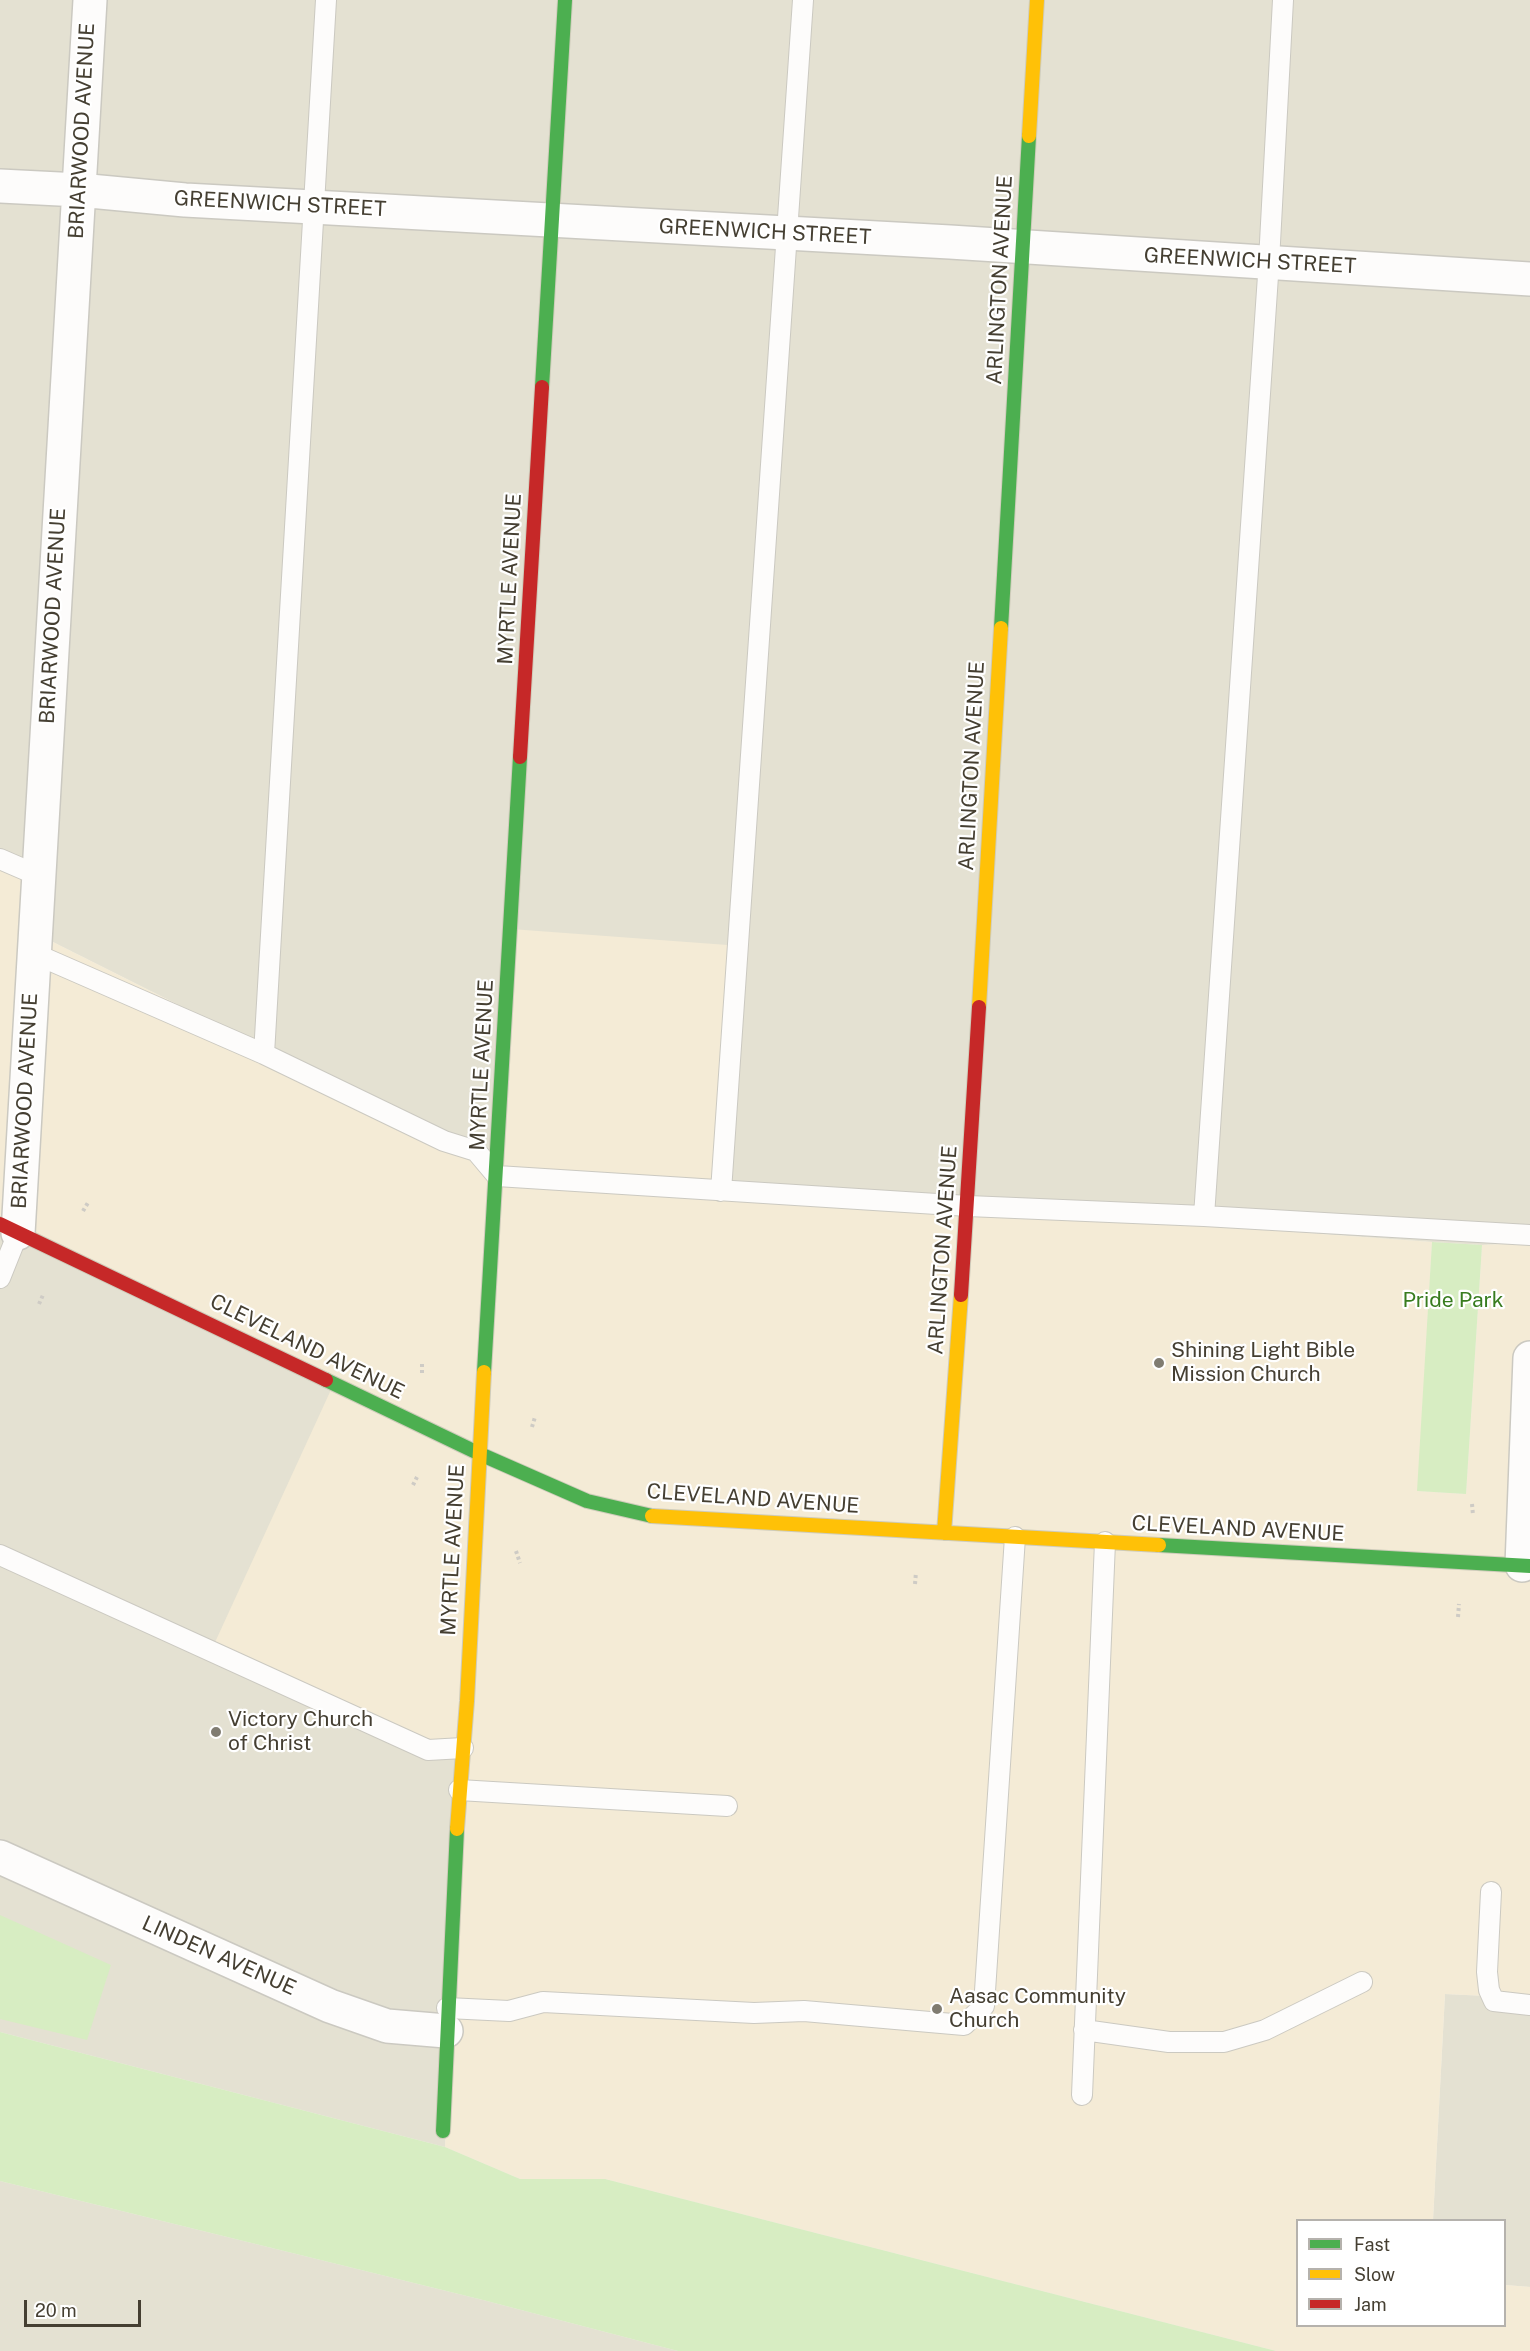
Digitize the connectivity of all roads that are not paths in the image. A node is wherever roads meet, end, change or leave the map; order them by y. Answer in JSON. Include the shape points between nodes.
{"nodes":[{"id":1,"x":90,"y":0,"type":"edge"},
{"id":2,"x":326,"y":0,"type":"edge"},
{"id":3,"x":565,"y":0,"type":"edge"},
{"id":4,"x":803,"y":0,"type":"edge"},
{"id":5,"x":1037,"y":0,"type":"edge"},
{"id":6,"x":1283,"y":0,"type":"edge"},
{"id":7,"x":0,"y":186,"type":"edge"},
{"id":8,"x":79,"y":190,"type":"junction"},
{"id":9,"x":313,"y":206,"type":"junction"},
{"id":10,"x":552,"y":219,"type":"junction"},
{"id":11,"x":788,"y":234,"type":"junction"},
{"id":12,"x":1022,"y":248,"type":"junction"},
{"id":13,"x":1269,"y":261,"type":"junction"},
{"id":14,"x":1530,"y":279,"type":"edge"},
{"id":15,"x":0,"y":859,"type":"edge"},
{"id":16,"x":37,"y":875,"type":"junction"},
{"id":17,"x":33,"y":952,"type":"junction"},
{"id":18,"x":264,"y":1054,"type":"junction"},
{"id":19,"x":497,"y":1176,"type":"junction"},
{"id":20,"x":721,"y":1191,"type":"junction"},
{"id":21,"x":968,"y":1206,"type":"junction"},
{"id":22,"x":1204,"y":1216,"type":"junction"},
{"id":23,"x":9,"y":1228,"type":"edge"},
{"id":24,"x":1530,"y":1235,"type":"edge"},
{"id":25,"x":0,"y":1278,"type":"edge"},
{"id":26,"x":1530,"y":1358,"type":"edge"},
{"id":27,"x":480,"y":1454,"type":"junction"},
{"id":28,"x":944,"y":1533,"type":"junction"},
{"id":29,"x":1015,"y":1537,"type":"junction"},
{"id":30,"x":1105,"y":1542,"type":"junction"},
{"id":31,"x":0,"y":1555,"type":"edge"},
{"id":32,"x":1526,"y":1565,"type":"edge"},
{"id":33,"x":463,"y":1748,"type":"junction"},
{"id":34,"x":459,"y":1790,"type":"junction"},
{"id":35,"x":727,"y":1806,"type":"dead end"},
{"id":36,"x":0,"y":1857,"type":"edge"},
{"id":37,"x":1491,"y":1892,"type":"dead end"},
{"id":38,"x":1362,"y":1982,"type":"dead end"},
{"id":39,"x":1530,"y":2005,"type":"edge"},
{"id":40,"x":446,"y":2020,"type":"junction"},
{"id":41,"x":1084,"y":2030,"type":"junction"},
{"id":42,"x":1082,"y":2096,"type":"dead end"},
{"id":43,"x":442,"y":2131,"type":"dead end"}],
"edges":[{"from":1,"to":8,"type":"street","name":"BRIARWOOD AVENUE"},
{"from":2,"to":9,"type":"lane"},
{"from":3,"to":10,"type":"street","name":"MYRTLE AVENUE"},
{"from":4,"to":11,"type":"lane"},
{"from":5,"to":12,"type":"street","name":"ARLINGTON AVENUE"},
{"from":6,"to":13,"type":"lane"},
{"from":7,"to":8,"type":"street","name":"GREENWICH STREET"},
{"from":8,"to":9,"type":"street","name":"GREENWICH STREET"},
{"from":8,"to":16,"type":"street","name":"BRIARWOOD AVENUE"},
{"from":9,"to":10,"type":"street","name":"GREENWICH STREET"},
{"from":9,"to":18,"type":"lane"},
{"from":10,"to":11,"type":"street","name":"GREENWICH STREET"},
{"from":10,"to":19,"type":"street","name":"MYRTLE AVENUE"},
{"from":11,"to":12,"type":"street","name":"GREENWICH STREET"},
{"from":11,"to":20,"type":"lane"},
{"from":12,"to":13,"type":"street","name":"GREENWICH STREET"},
{"from":12,"to":21,"type":"street","name":"ARLINGTON AVENUE"},
{"from":13,"to":14,"type":"street","name":"GREENWICH STREET"},
{"from":13,"to":22,"type":"lane"},
{"from":15,"to":16,"type":"lane"},
{"from":16,"to":17,"type":"street","name":"BRIARWOOD AVENUE"},
{"from":17,"to":18,"type":"lane"},
{"from":17,"to":23,"type":"street","name":"BRIARWOOD AVENUE"},
{"from":18,"to":19,"type":"lane","via":[[444,1141],[476,1151]]},
{"from":19,"to":20,"type":"lane"},
{"from":19,"to":27,"type":"street","name":"MYRTLE AVENUE"},
{"from":20,"to":21,"type":"lane"},
{"from":21,"to":22,"type":"lane"},
{"from":21,"to":28,"type":"street","name":"ARLINGTON AVENUE"},
{"from":22,"to":24,"type":"lane"},
{"from":23,"to":25,"type":"lane"},
{"from":23,"to":27,"type":"street","name":"CLEVELAND AVENUE"},
{"from":26,"to":32,"type":"street"},
{"from":27,"to":28,"type":"street","name":"CLEVELAND AVENUE","via":[[587,1501],[652,1516]]},
{"from":27,"to":33,"type":"street","name":"MYRTLE AVENUE"},
{"from":28,"to":29,"type":"street","name":"CLEVELAND AVENUE"},
{"from":29,"to":30,"type":"street","name":"CLEVELAND AVENUE"},
{"from":29,"to":40,"type":"lane","via":[[984,2006],[964,2025],[804,2011],[754,2013],[543,2002]]},
{"from":30,"to":32,"type":"street","name":"CLEVELAND AVENUE"},
{"from":30,"to":41,"type":"lane"},
{"from":31,"to":33,"type":"lane","via":[[428,1750]]},
{"from":33,"to":34,"type":"street","name":"MYRTLE AVENUE"},
{"from":34,"to":35,"type":"lane"},
{"from":34,"to":40,"type":"street","name":"MYRTLE AVENUE"},
{"from":36,"to":40,"type":"street","name":"LINDEN AVENUE","via":[[330,2006],[387,2026]]},
{"from":37,"to":39,"type":"lane","via":[[1489,1990],[1494,2001]]},
{"from":38,"to":41,"type":"lane","via":[[1265,2030],[1224,2042],[1169,2042]]},
{"from":40,"to":43,"type":"street","name":"MYRTLE AVENUE"},
{"from":41,"to":42,"type":"lane"}]}
